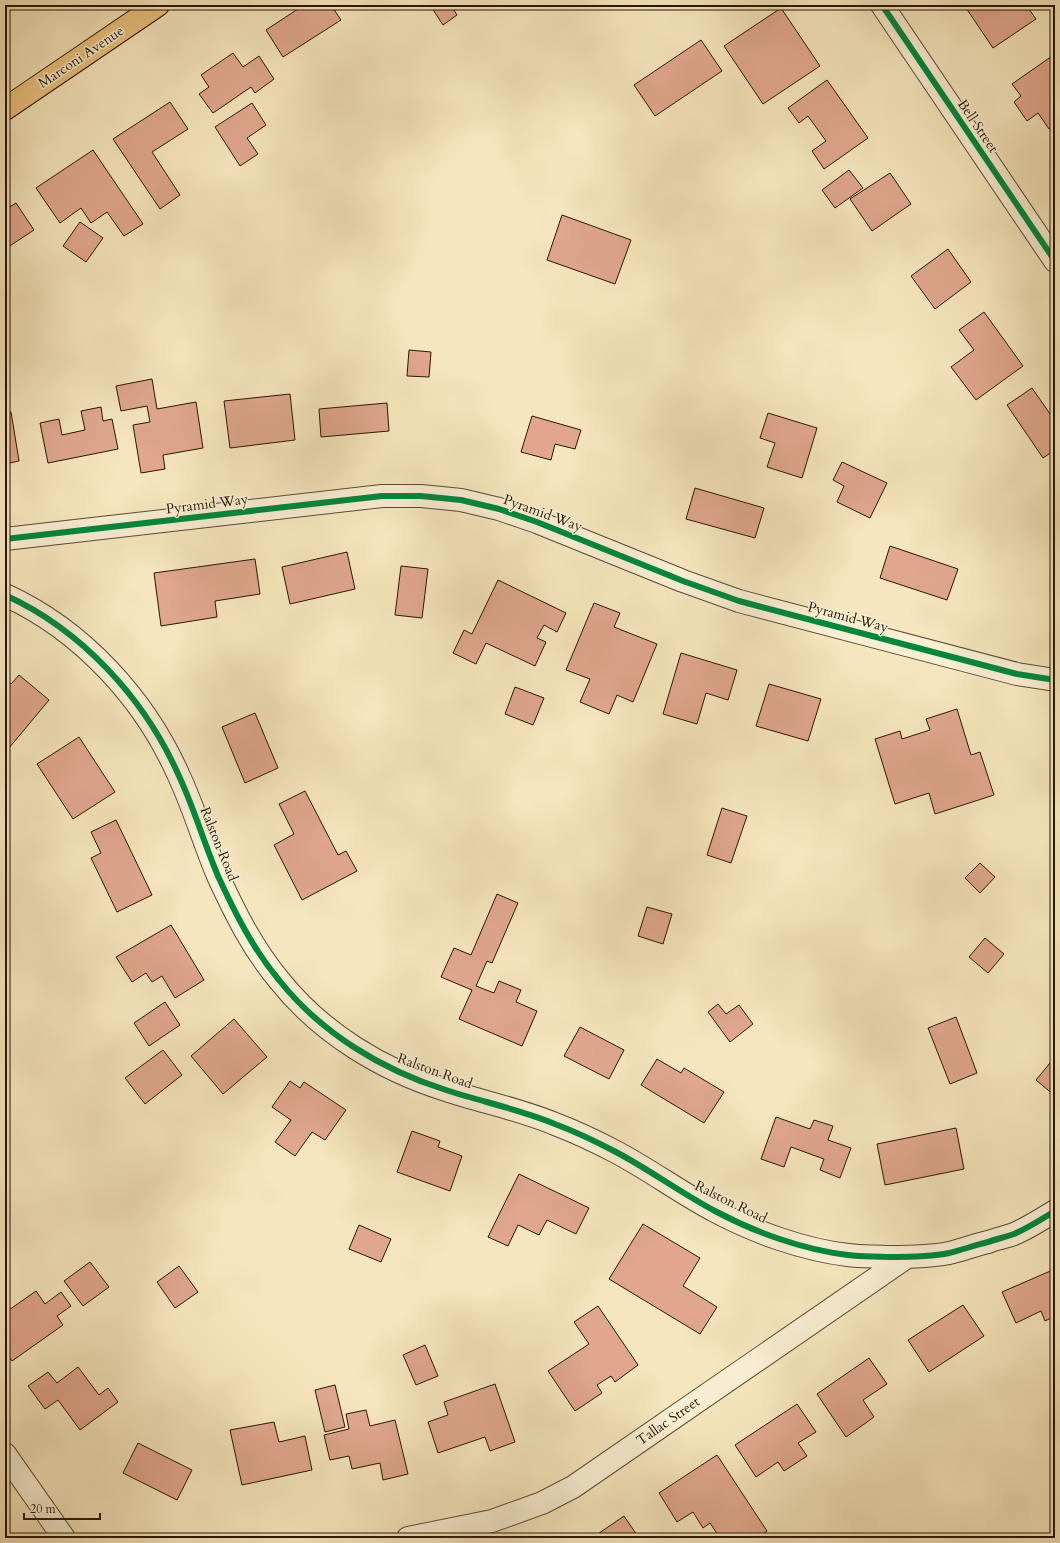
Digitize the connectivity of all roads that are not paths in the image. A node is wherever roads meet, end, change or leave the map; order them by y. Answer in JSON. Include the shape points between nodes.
{"nodes":[{"id":1,"x":882,"y":5,"type":"edge"},
{"id":2,"x":153,"y":6,"type":"edge"},
{"id":3,"x":5,"y":109,"type":"edge"},
{"id":4,"x":1055,"y":261,"type":"edge"},
{"id":5,"x":5,"y":539,"type":"edge"},
{"id":6,"x":5,"y":595,"type":"edge"},
{"id":7,"x":1055,"y":680,"type":"edge"},
{"id":8,"x":1055,"y":1211,"type":"edge"},
{"id":9,"x":906,"y":1257,"type":"junction"},
{"id":10,"x":5,"y":1454,"type":"edge"},
{"id":11,"x":64,"y":1538,"type":"edge"},
{"id":12,"x":408,"y":1538,"type":"edge"}],
"edges":[{"from":1,"to":4,"type":"street","name":"Bell Street"},
{"from":2,"to":3,"type":"main road","name":"Marconi Avenue"},
{"from":5,"to":7,"type":"street","name":"Pyramid Way","via":[[382,496],[461,500],[537,522],[683,581],[739,600],[1017,674]]},
{"from":6,"to":9,"type":"street","name":"Ralston Road","via":[[47,619],[77,641],[130,695],[162,742],[179,776],[240,923],[281,983],[305,1009],[333,1032],[362,1053],[394,1070],[444,1090],[511,1108],[555,1124],[616,1152],[716,1211],[758,1231],[813,1248],[849,1255]]},
{"from":8,"to":9,"type":"street","name":"Ralston Road","via":[[1015,1234],[948,1253]]},
{"from":9,"to":12,"type":"street","name":"Tallac Street","via":[[573,1487],[542,1503],[492,1522]]},
{"from":10,"to":11,"type":"street"}]}
